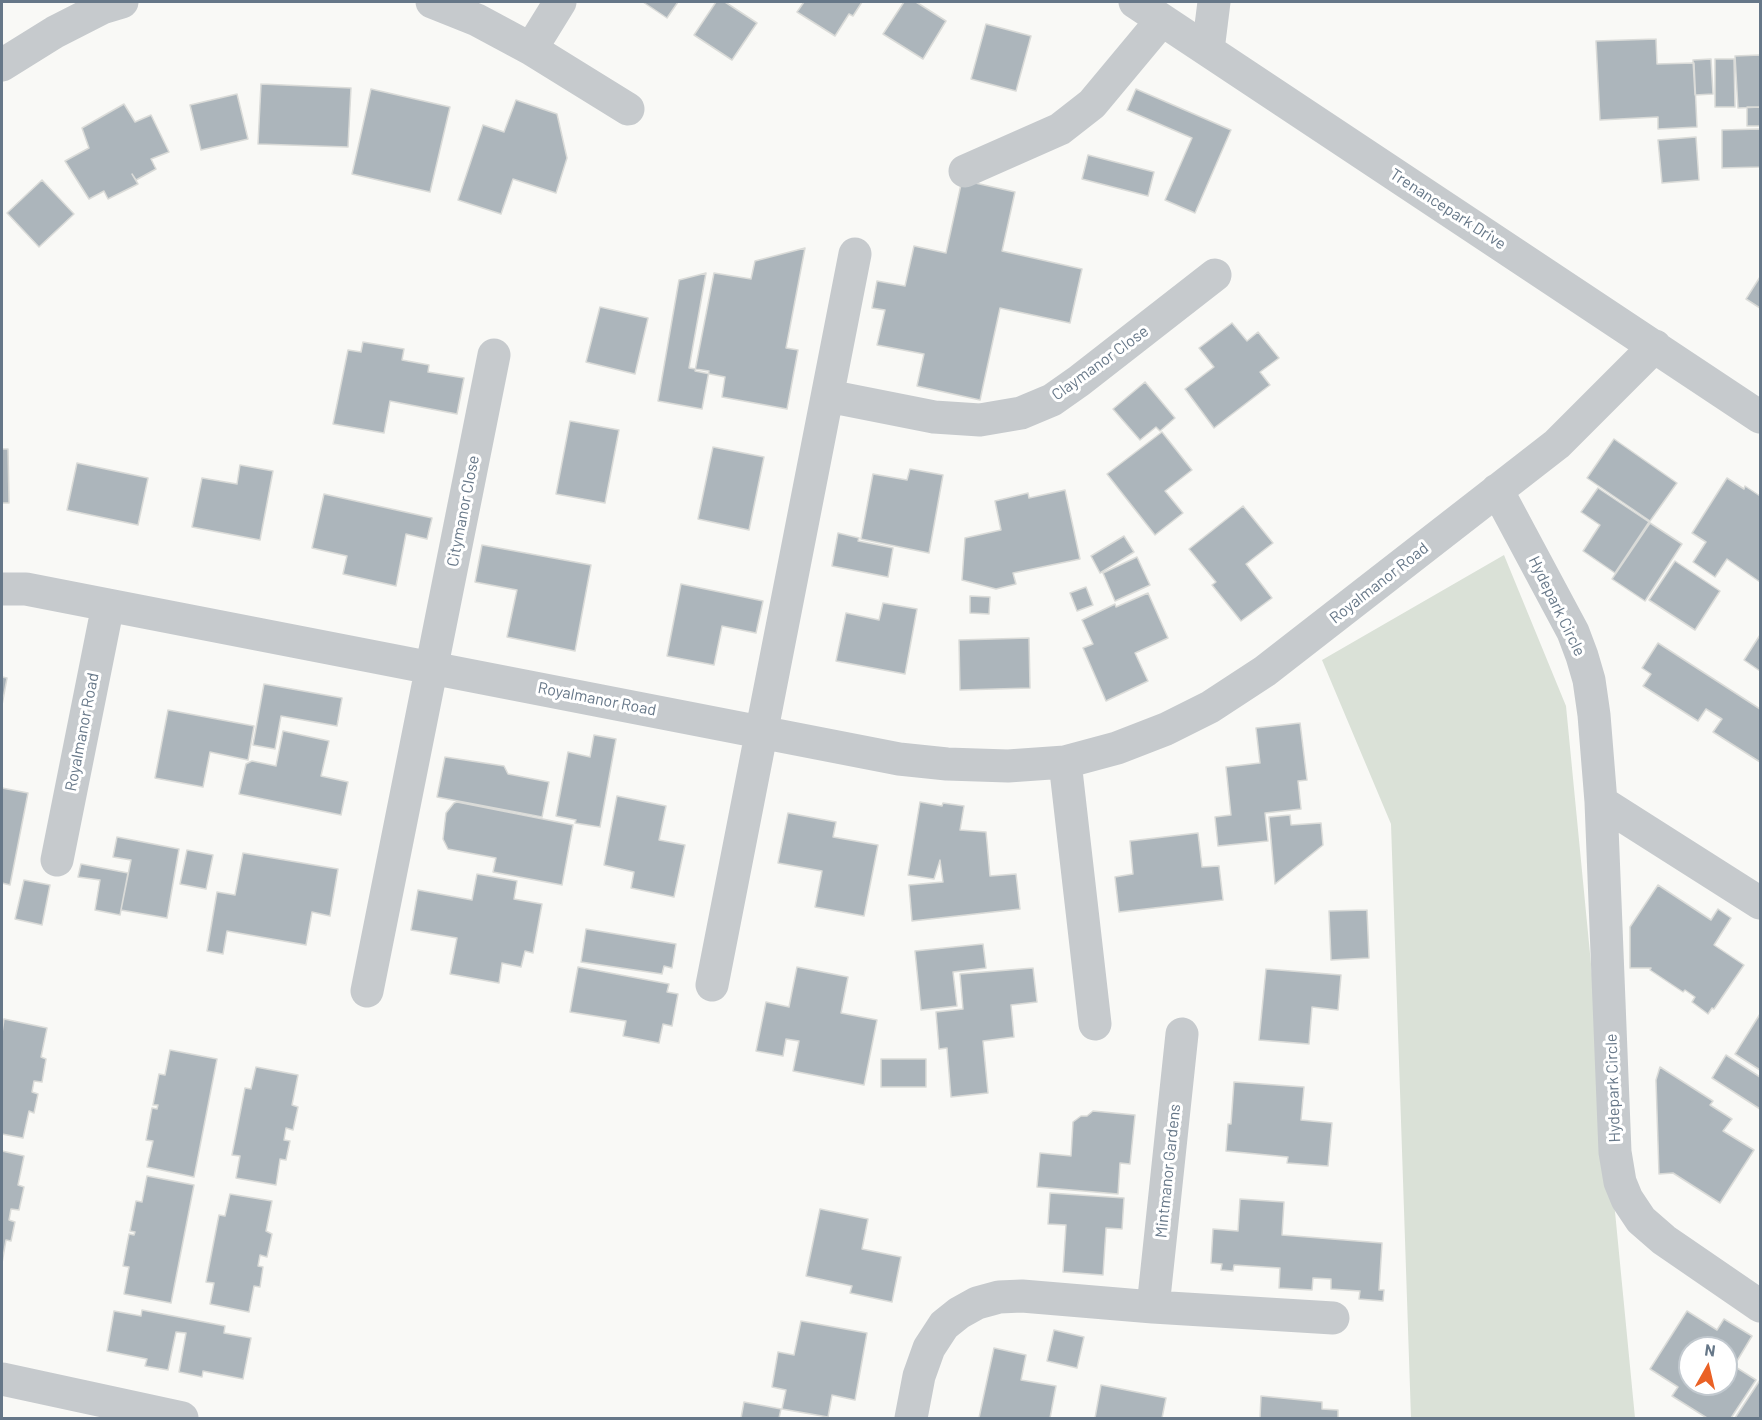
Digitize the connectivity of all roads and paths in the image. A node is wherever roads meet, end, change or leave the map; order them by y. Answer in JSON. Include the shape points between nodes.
{"nodes":[{"id":1,"x":122,"y":2,"type":"edge"},
{"id":2,"x":432,"y":2,"type":"edge"},
{"id":3,"x":560,"y":2,"type":"edge"},
{"id":4,"x":1135,"y":2,"type":"edge"},
{"id":5,"x":1214,"y":2,"type":"edge"},
{"id":6,"x":1162,"y":20,"type":"junction"},
{"id":7,"x":531,"y":49,"type":"junction"},
{"id":8,"x":1208,"y":51,"type":"junction"},
{"id":9,"x":2,"y":65,"type":"edge"},
{"id":10,"x":628,"y":109,"type":"dead end"},
{"id":11,"x":965,"y":171,"type":"dead end"},
{"id":12,"x":855,"y":254,"type":"dead end"},
{"id":13,"x":1215,"y":275,"type":"dead end"},
{"id":14,"x":1655,"y":346,"type":"junction"},
{"id":15,"x":494,"y":355,"type":"dead end"},
{"id":16,"x":828,"y":396,"type":"junction"},
{"id":17,"x":1761,"y":417,"type":"edge"},
{"id":18,"x":1497,"y":490,"type":"junction"},
{"id":19,"x":2,"y":589,"type":"edge"},
{"id":20,"x":108,"y":605,"type":"junction"},
{"id":21,"x":432,"y":667,"type":"junction"},
{"id":22,"x":761,"y":731,"type":"junction"},
{"id":23,"x":1065,"y":762,"type":"junction"},
{"id":24,"x":1601,"y":802,"type":"junction"},
{"id":25,"x":57,"y":860,"type":"dead end"},
{"id":26,"x":1761,"y":903,"type":"edge"},
{"id":27,"x":712,"y":985,"type":"dead end"},
{"id":28,"x":367,"y":991,"type":"dead end"},
{"id":29,"x":1095,"y":1024,"type":"dead end"},
{"id":30,"x":1182,"y":1034,"type":"dead end"},
{"id":31,"x":1761,"y":1306,"type":"edge"},
{"id":32,"x":1154,"y":1307,"type":"junction"},
{"id":33,"x":1333,"y":1318,"type":"dead end"},
{"id":34,"x":2,"y":1379,"type":"edge"},
{"id":35,"x":182,"y":1419,"type":"edge"},
{"id":36,"x":911,"y":1419,"type":"edge"}],
"edges":[{"from":1,"to":9,"type":"street","via":[[55,32]]},
{"from":2,"to":7,"type":"street","via":[[477,20]]},
{"from":3,"to":7,"type":"street"},
{"from":4,"to":6,"type":"street","name":"Trenancepark Drive"},
{"from":5,"to":8,"type":"street"},
{"from":6,"to":8,"type":"street","name":"Trenancepark Drive"},
{"from":6,"to":11,"type":"street","via":[[1092,104],[1060,129]]},
{"from":7,"to":10,"type":"street"},
{"from":8,"to":14,"type":"street","name":"Trenancepark Drive"},
{"from":12,"to":16,"type":"street"},
{"from":13,"to":16,"type":"street","name":"Claymanor Close","via":[[1079,381],[1052,400],[1021,413],[980,420],[934,417]]},
{"from":14,"to":17,"type":"street","name":"Trenancepark Drive"},
{"from":14,"to":18,"type":"street","name":"Royalmanor Road","via":[[1557,444]]},
{"from":15,"to":21,"type":"street","name":"Citymanor Close"},
{"from":16,"to":22,"type":"street"},
{"from":18,"to":23,"type":"street","name":"Royalmanor Road","via":[[1293,650],[1210,707],[1117,748]]},
{"from":18,"to":24,"type":"street","name":"Hydepark Circle","via":[[1582,656],[1594,715]]},
{"from":19,"to":20,"type":"street","name":"Royalmanor Road","via":[[26,589]]},
{"from":20,"to":21,"type":"street","name":"Royalmanor Road"},
{"from":20,"to":25,"type":"street","name":"Royalmanor Road"},
{"from":21,"to":22,"type":"street","name":"Royalmanor Road"},
{"from":21,"to":28,"type":"street"},
{"from":22,"to":23,"type":"street","name":"Royalmanor Road","via":[[898,759],[947,764],[1008,766]]},
{"from":22,"to":27,"type":"street"},
{"from":23,"to":29,"type":"street"},
{"from":24,"to":26,"type":"street"},
{"from":24,"to":31,"type":"street","name":"Hydepark Circle","via":[[1615,1152],[1620,1182],[1641,1220]]},
{"from":30,"to":32,"type":"street","name":"Mintmanor Gardens"},
{"from":32,"to":33,"type":"street"},
{"from":32,"to":36,"type":"street","via":[[1022,1296],[977,1303],[944,1325],[929,1348]]},
{"from":34,"to":35,"type":"street"}]}
